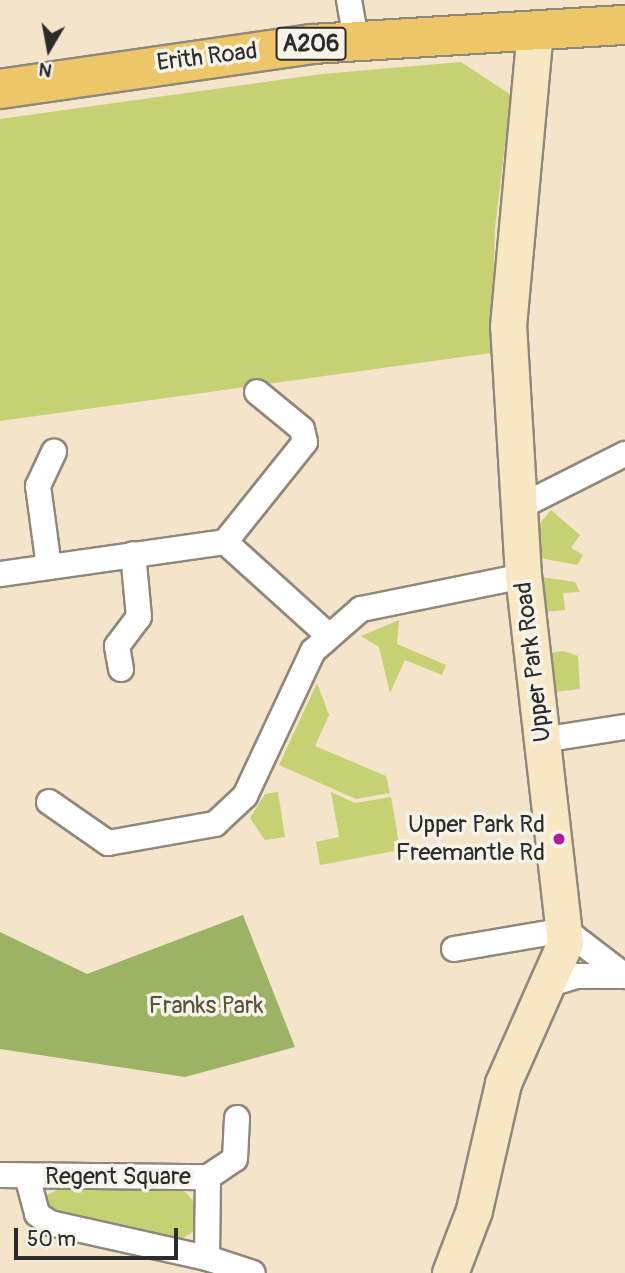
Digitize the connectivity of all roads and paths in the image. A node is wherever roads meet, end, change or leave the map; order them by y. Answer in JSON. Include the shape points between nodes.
{"nodes":[{"id":1,"x":349,"y":0,"type":"edge"},
{"id":2,"x":625,"y":25,"type":"edge"},
{"id":3,"x":535,"y":29,"type":"junction"},
{"id":4,"x":356,"y":40,"type":"junction"},
{"id":5,"x":0,"y":89,"type":"edge"},
{"id":6,"x":257,"y":392,"type":"dead end"},
{"id":7,"x":54,"y":452,"type":"dead end"},
{"id":8,"x":625,"y":454,"type":"edge"},
{"id":9,"x":518,"y":508,"type":"junction"},
{"id":10,"x":225,"y":542,"type":"junction"},
{"id":11,"x":133,"y":554,"type":"junction"},
{"id":12,"x":49,"y":567,"type":"junction"},
{"id":13,"x":0,"y":574,"type":"edge"},
{"id":14,"x":523,"y":576,"type":"junction"},
{"id":15,"x":329,"y":636,"type":"junction"},
{"id":16,"x":121,"y":669,"type":"dead end"},
{"id":17,"x":625,"y":727,"type":"edge"},
{"id":18,"x":542,"y":740,"type":"junction"},
{"id":19,"x":49,"y":802,"type":"dead end"},
{"id":20,"x":565,"y":930,"type":"junction"},
{"id":21,"x":454,"y":949,"type":"dead end"},
{"id":22,"x":625,"y":976,"type":"edge"},
{"id":23,"x":547,"y":985,"type":"junction"},
{"id":24,"x":237,"y":1118,"type":"dead end"},
{"id":25,"x":0,"y":1175,"type":"edge"},
{"id":26,"x":27,"y":1176,"type":"junction"},
{"id":27,"x":208,"y":1177,"type":"junction"},
{"id":28,"x":207,"y":1258,"type":"junction"},
{"id":29,"x":253,"y":1273,"type":"edge"},
{"id":30,"x":450,"y":1273,"type":"edge"}],
"edges":[{"from":1,"to":4,"type":"street"},
{"from":2,"to":3,"type":"main road","name":"Erith Road","number":"A206"},
{"from":3,"to":4,"type":"main road","name":"Erith Road","number":"A206"},
{"from":3,"to":9,"type":"street","name":"Upper Park Road","via":[[508,326]]},
{"from":4,"to":5,"type":"main road","name":"Erith Road","number":"A206"},
{"from":6,"to":10,"type":"street","via":[[302,429],[305,442]]},
{"from":7,"to":12,"type":"street","via":[[38,486]]},
{"from":8,"to":9,"type":"street"},
{"from":9,"to":14,"type":"street","name":"Upper Park Road"},
{"from":10,"to":11,"type":"street"},
{"from":10,"to":15,"type":"street"},
{"from":11,"to":12,"type":"street"},
{"from":11,"to":16,"type":"street","via":[[139,617],[117,646]]},
{"from":12,"to":13,"type":"street"},
{"from":14,"to":15,"type":"street","via":[[390,598],[361,609]]},
{"from":14,"to":18,"type":"street","name":"Upper Park Road"},
{"from":15,"to":19,"type":"street","via":[[306,663],[245,796],[223,819],[108,843]]},
{"from":17,"to":18,"type":"street"},
{"from":18,"to":20,"type":"street","name":"Upper Park Road"},
{"from":20,"to":21,"type":"street"},
{"from":20,"to":22,"type":"street"},
{"from":20,"to":23,"type":"street","name":"Upper Park Road"},
{"from":22,"to":23,"type":"street","via":[[576,976]]},
{"from":23,"to":30,"type":"street","name":"Upper Park Road","via":[[503,1083],[474,1210]]},
{"from":24,"to":27,"type":"street","name":"Regent Square","via":[[235,1159]]},
{"from":25,"to":26,"type":"street","name":"Regent Square"},
{"from":26,"to":27,"type":"street","name":"Regent Square"},
{"from":26,"to":28,"type":"street","name":"Regent Square","via":[[37,1214],[50,1223]]},
{"from":27,"to":28,"type":"street","name":"Regent Square"},
{"from":28,"to":29,"type":"street","name":"Regent Square"}]}
